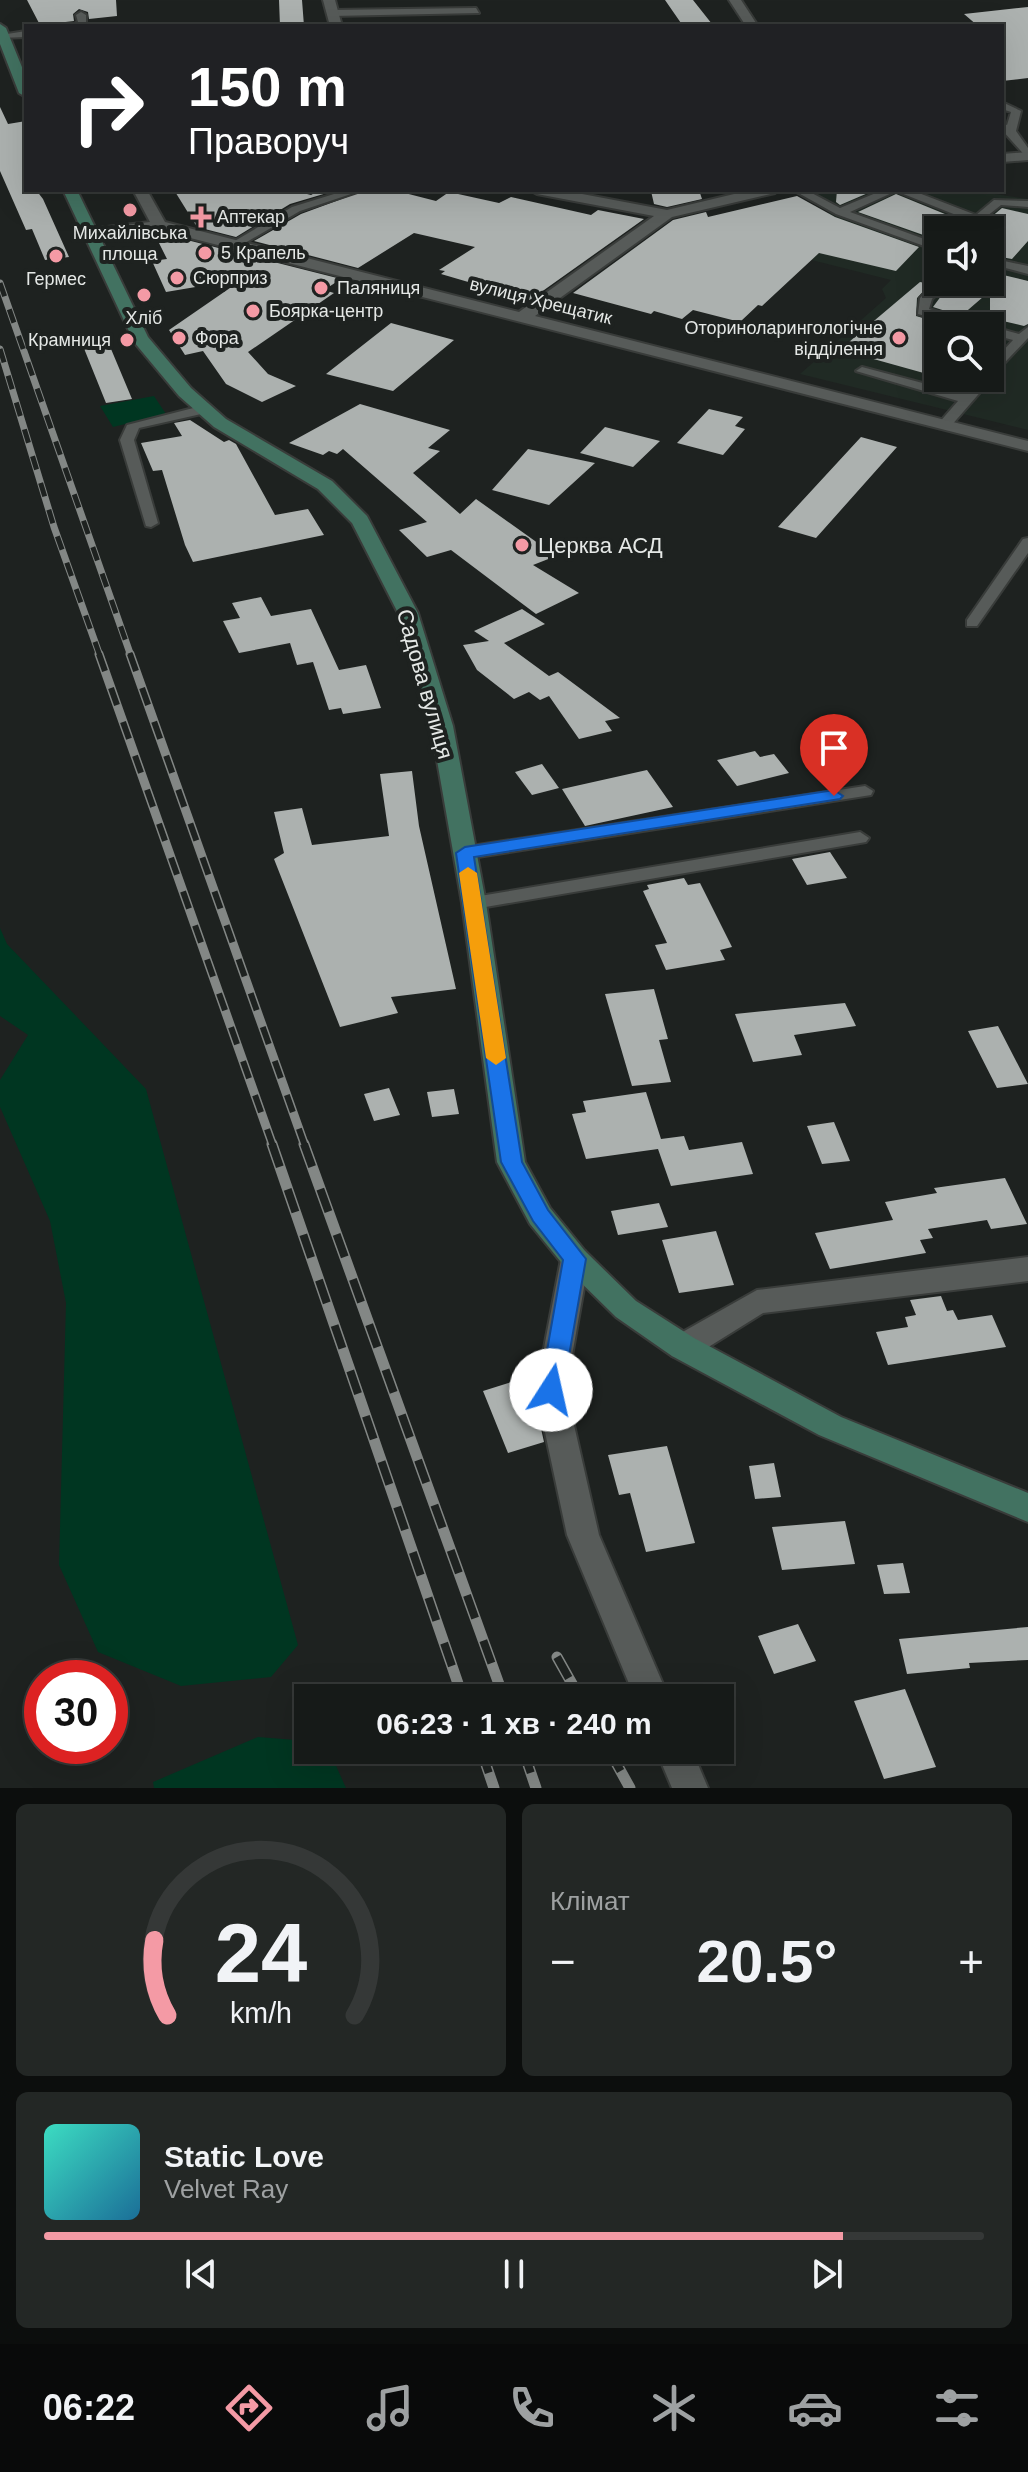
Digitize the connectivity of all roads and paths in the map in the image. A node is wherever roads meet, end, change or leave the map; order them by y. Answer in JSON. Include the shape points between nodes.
{"nodes":[{"id":1,"x":735,"y":0,"type":"edge"},
{"id":2,"x":476,"y":11,"type":"dead end"},
{"id":3,"x":332,"y":13,"type":"edge"},
{"id":4,"x":81,"y":15,"type":"dead end"},
{"id":5,"x":83,"y":24,"type":"edge"},
{"id":6,"x":751,"y":24,"type":"edge"},
{"id":7,"x":2,"y":32,"type":"edge"},
{"id":8,"x":24,"y":34,"type":"edge"},
{"id":9,"x":22,"y":65,"type":"edge"},
{"id":10,"x":1004,"y":106,"type":"edge"},
{"id":11,"x":1006,"y":128,"type":"edge"},
{"id":12,"x":1028,"y":156,"type":"edge"},
{"id":13,"x":1004,"y":158,"type":"edge"},
{"id":14,"x":71,"y":192,"type":"edge"},
{"id":15,"x":141,"y":192,"type":"edge"},
{"id":16,"x":351,"y":192,"type":"edge"},
{"id":17,"x":548,"y":192,"type":"edge"},
{"id":18,"x":761,"y":192,"type":"edge"},
{"id":19,"x":802,"y":192,"type":"edge"},
{"id":20,"x":887,"y":192,"type":"edge"},
{"id":21,"x":906,"y":192,"type":"edge"},
{"id":22,"x":1028,"y":204,"type":"edge"},
{"id":23,"x":840,"y":212,"type":"junction"},
{"id":24,"x":667,"y":214,"type":"junction"},
{"id":25,"x":969,"y":216,"type":"edge"},
{"id":26,"x":981,"y":216,"type":"edge"},
{"id":27,"x":159,"y":225,"type":"junction"},
{"id":28,"x":90,"y":234,"type":"junction"},
{"id":29,"x":924,"y":241,"type":"edge"},
{"id":30,"x":234,"y":245,"type":"junction"},
{"id":31,"x":1004,"y":264,"type":"edge"},
{"id":32,"x":1028,"y":270,"type":"edge"},
{"id":33,"x":928,"y":296,"type":"edge"},
{"id":34,"x":926,"y":312,"type":"edge"},
{"id":35,"x":522,"y":317,"type":"junction"},
{"id":36,"x":1004,"y":332,"type":"edge"},
{"id":37,"x":1024,"y":334,"type":"edge"},
{"id":38,"x":1004,"y":357,"type":"edge"},
{"id":39,"x":862,"y":371,"type":"dead end"},
{"id":40,"x":972,"y":392,"type":"edge"},
{"id":41,"x":966,"y":399,"type":"junction"},
{"id":42,"x":205,"y":409,"type":"junction"},
{"id":43,"x":945,"y":424,"type":"junction"},
{"id":44,"x":1028,"y":446,"type":"edge"},
{"id":45,"x":151,"y":523,"type":"dead end"},
{"id":46,"x":1028,"y":542,"type":"edge"},
{"id":47,"x":972,"y":623,"type":"dead end"},
{"id":48,"x":865,"y":791,"type":"dead end"},
{"id":49,"x":860,"y":838,"type":"dead end"},
{"id":50,"x":465,"y":853,"type":"junction"},
{"id":51,"x":474,"y":903,"type":"junction"},
{"id":52,"x":575,"y":1259,"type":"junction"},
{"id":53,"x":1028,"y":1269,"type":"edge"},
{"id":54,"x":683,"y":1347,"type":"junction"},
{"id":55,"x":1028,"y":1508,"type":"edge"},
{"id":56,"x":646,"y":1684,"type":"edge"},
{"id":57,"x":680,"y":1764,"type":"edge"},
{"id":58,"x":690,"y":1788,"type":"edge"}],
"edges":[{"from":1,"to":6,"type":"street"},
{"from":2,"to":3,"type":"lane"},
{"from":4,"to":5,"type":"lane"},
{"from":7,"to":8,"type":"lane"},
{"from":7,"to":9,"type":"street"},
{"from":10,"to":11,"type":"lane","via":[[1016,111]]},
{"from":11,"to":12,"type":"lane"},
{"from":12,"to":13,"type":"street"},
{"from":14,"to":28,"type":"street"},
{"from":15,"to":27,"type":"street"},
{"from":16,"to":30,"type":"lane","via":[[296,209]]},
{"from":17,"to":24,"type":"street"},
{"from":18,"to":24,"type":"street"},
{"from":19,"to":23,"type":"lane"},
{"from":20,"to":23,"type":"lane"},
{"from":21,"to":25,"type":"lane"},
{"from":22,"to":26,"type":"lane","via":[[998,202]]},
{"from":23,"to":29,"type":"lane"},
{"from":24,"to":35,"type":"street"},
{"from":27,"to":28,"type":"street","name":"вулиця Хрещатик"},
{"from":27,"to":30,"type":"street","name":"вулиця Хрещатик"},
{"from":28,"to":42,"type":"street","name":"Садова вулиця","via":[[140,338]]},
{"from":30,"to":35,"type":"street","name":"вулиця Хрещатик"},
{"from":31,"to":32,"type":"lane"},
{"from":33,"to":34,"type":"lane"},
{"from":35,"to":43,"type":"street","name":"вулиця Хрещатик"},
{"from":36,"to":37,"type":"lane"},
{"from":37,"to":38,"type":"lane"},
{"from":39,"to":41,"type":"lane"},
{"from":40,"to":41,"type":"lane"},
{"from":41,"to":43,"type":"lane"},
{"from":42,"to":45,"type":"lane","via":[[134,425],[127,440]]},
{"from":42,"to":50,"type":"street","name":"Садова вулиця","via":[[325,485],[360,520],[408,613],[442,726]]},
{"from":43,"to":44,"type":"street","name":"вулиця Хрещатик"},
{"from":46,"to":47,"type":"lane"},
{"from":48,"to":50,"type":"lane"},
{"from":49,"to":51,"type":"lane"},
{"from":50,"to":51,"type":"street","name":"Садова вулиця"},
{"from":51,"to":52,"type":"street","name":"Садова вулиця","via":[[511,1162],[540,1216]]},
{"from":52,"to":54,"type":"street","name":"Садова вулиця","via":[[626,1309]]},
{"from":52,"to":56,"type":"street","via":[[551,1390],[583,1535]]},
{"from":53,"to":54,"type":"street","via":[[757,1302]]},
{"from":54,"to":55,"type":"street","name":"Садова вулиця","via":[[830,1426]]},
{"from":57,"to":58,"type":"street"}]}
